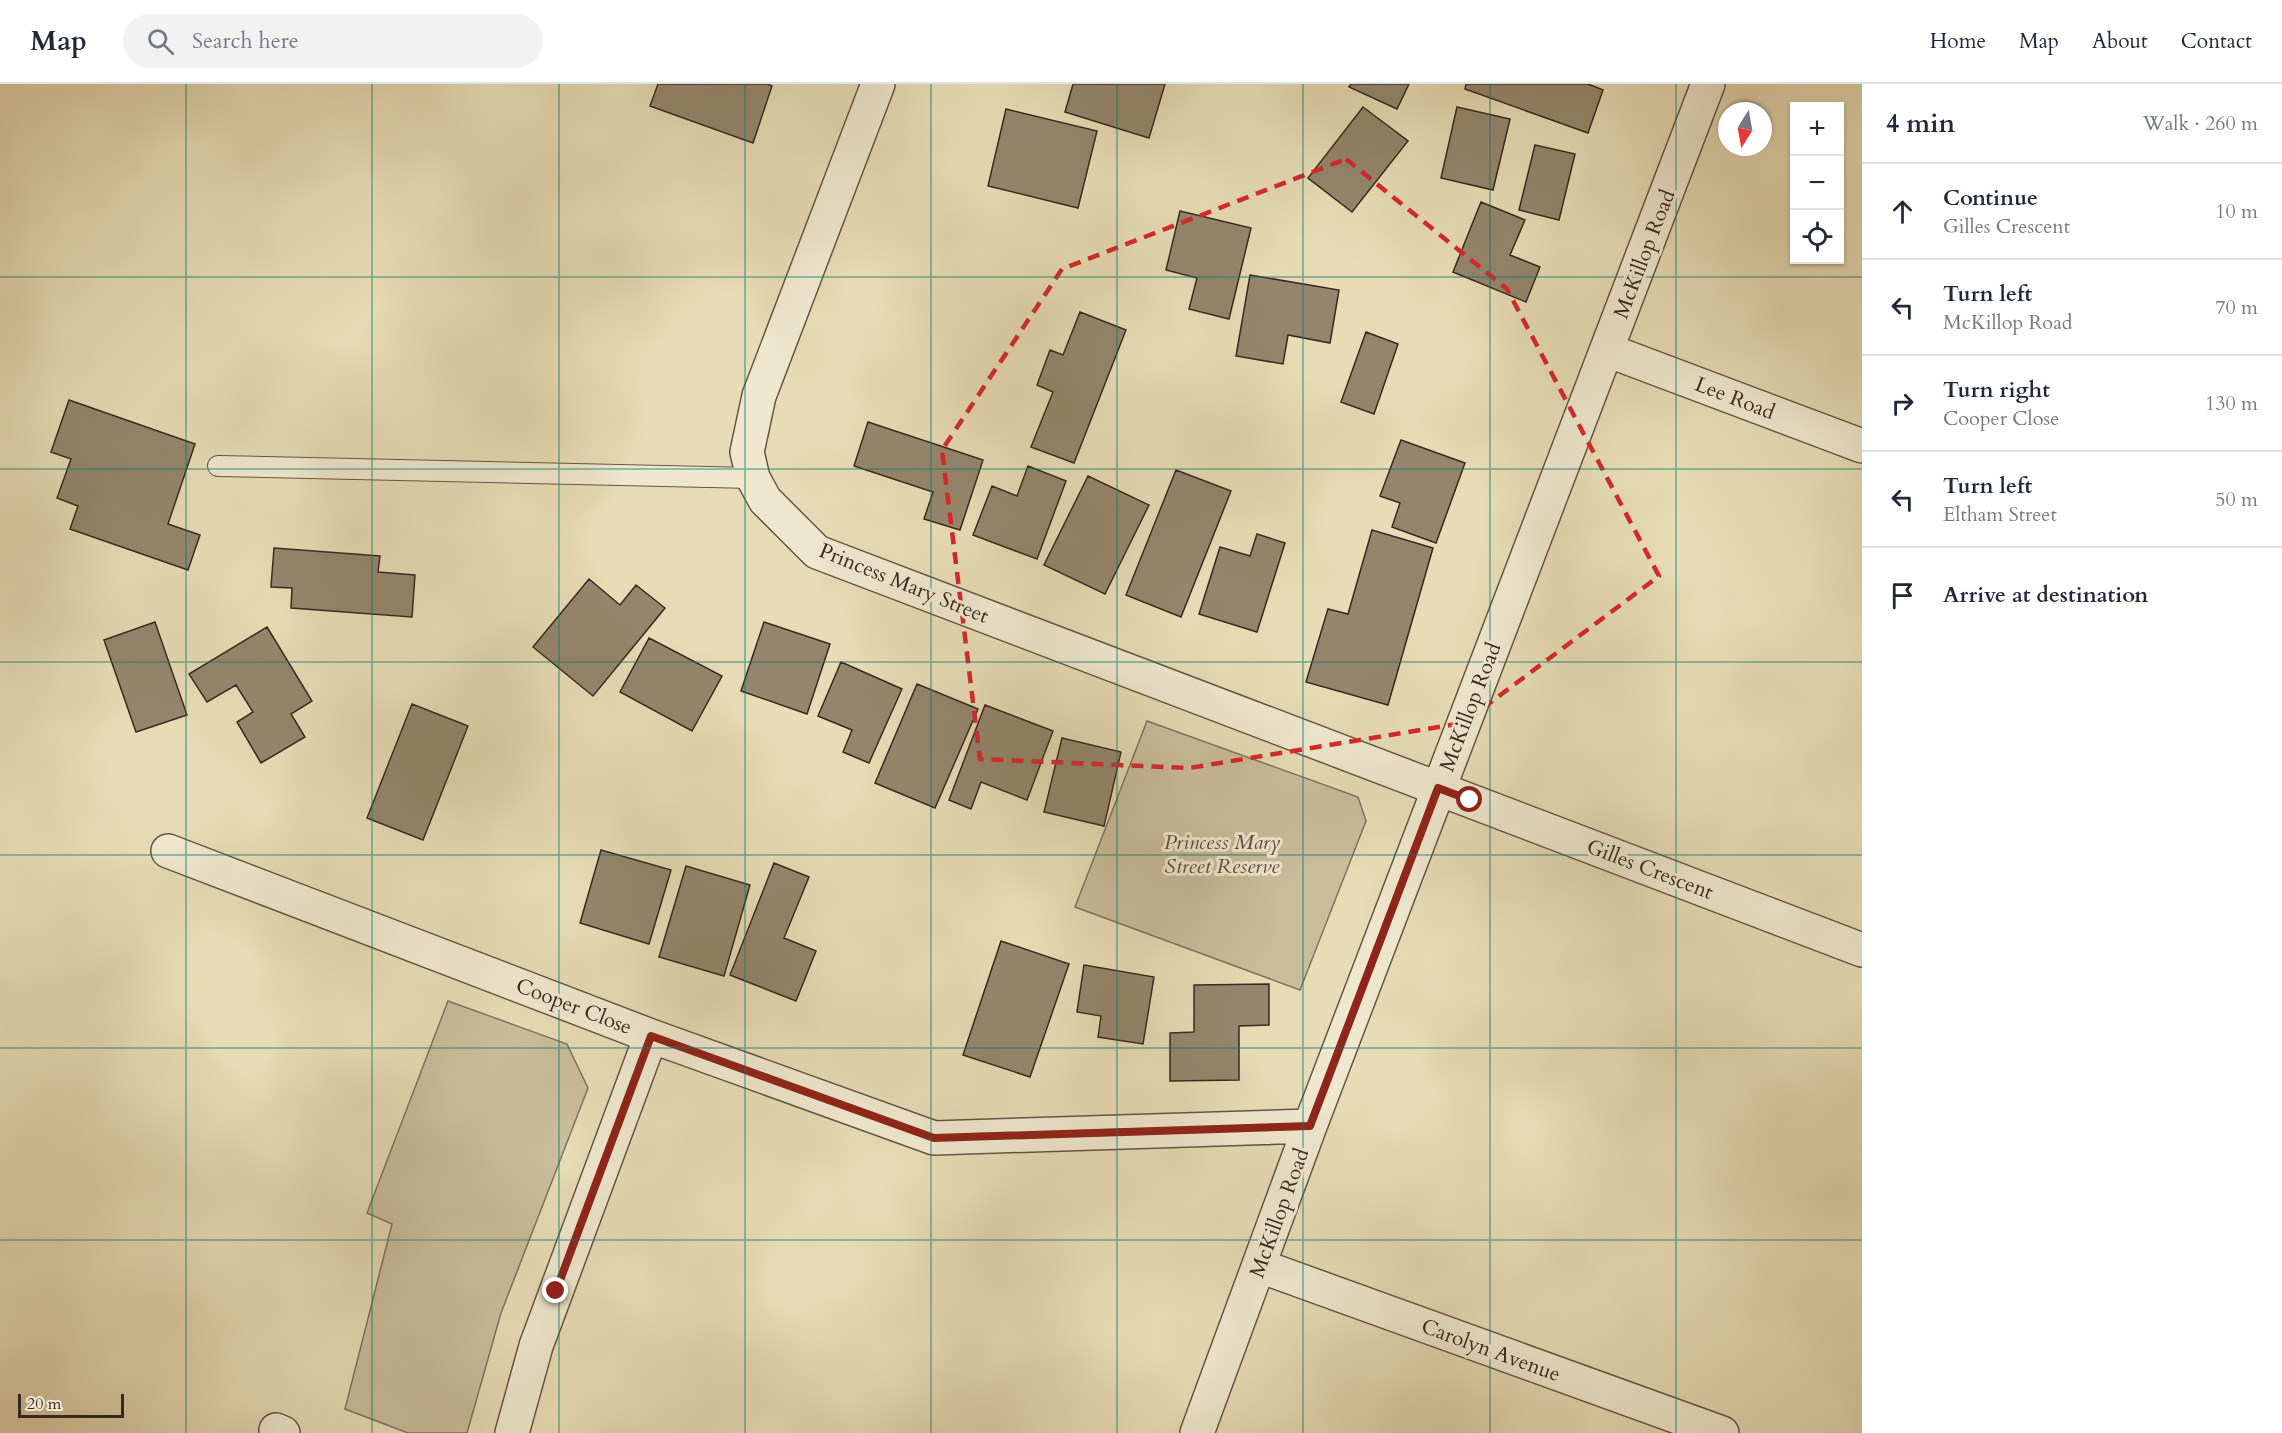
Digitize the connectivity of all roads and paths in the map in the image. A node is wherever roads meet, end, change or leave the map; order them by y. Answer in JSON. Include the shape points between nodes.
{"nodes":[{"id":1,"x":878,"y":84,"type":"edge"},
{"id":2,"x":1708,"y":84,"type":"edge"},
{"id":3,"x":1607,"y":350,"type":"junction"},
{"id":4,"x":1862,"y":446,"type":"edge"},
{"id":5,"x":218,"y":466,"type":"dead end"},
{"id":6,"x":753,"y":478,"type":"junction"},
{"id":7,"x":1438,"y":788,"type":"junction"},
{"id":8,"x":168,"y":851,"type":"dead end"},
{"id":9,"x":1862,"y":950,"type":"edge"},
{"id":10,"x":651,"y":1036,"type":"junction"},
{"id":11,"x":1310,"y":1126,"type":"junction"},
{"id":12,"x":1260,"y":1266,"type":"junction"},
{"id":13,"x":512,"y":1433,"type":"edge"},
{"id":14,"x":1197,"y":1433,"type":"edge"},
{"id":15,"x":1722,"y":1433,"type":"edge"}],
"edges":[{"from":1,"to":6,"type":"street","name":"Princess Mary Street","via":[[759,396],[747,452]]},
{"from":2,"to":3,"type":"street","name":"McKillop Road"},
{"from":3,"to":4,"type":"street","name":"Lee Road"},
{"from":3,"to":7,"type":"street","name":"McKillop Road"},
{"from":5,"to":6,"type":"lane"},
{"from":6,"to":7,"type":"street","name":"Princess Mary Street","via":[[765,500],[817,552]]},
{"from":7,"to":9,"type":"street","name":"Gilles Crescent"},
{"from":7,"to":11,"type":"street","name":"McKillop Road"},
{"from":8,"to":10,"type":"street","name":"Cooper Close"},
{"from":10,"to":11,"type":"street","name":"Cooper Close","via":[[934,1138]]},
{"from":10,"to":13,"type":"street","via":[[536,1346]]},
{"from":11,"to":12,"type":"street","name":"McKillop Road"},
{"from":12,"to":14,"type":"street","name":"McKillop Road"},
{"from":12,"to":15,"type":"street","name":"Carolyn Avenue"}]}
